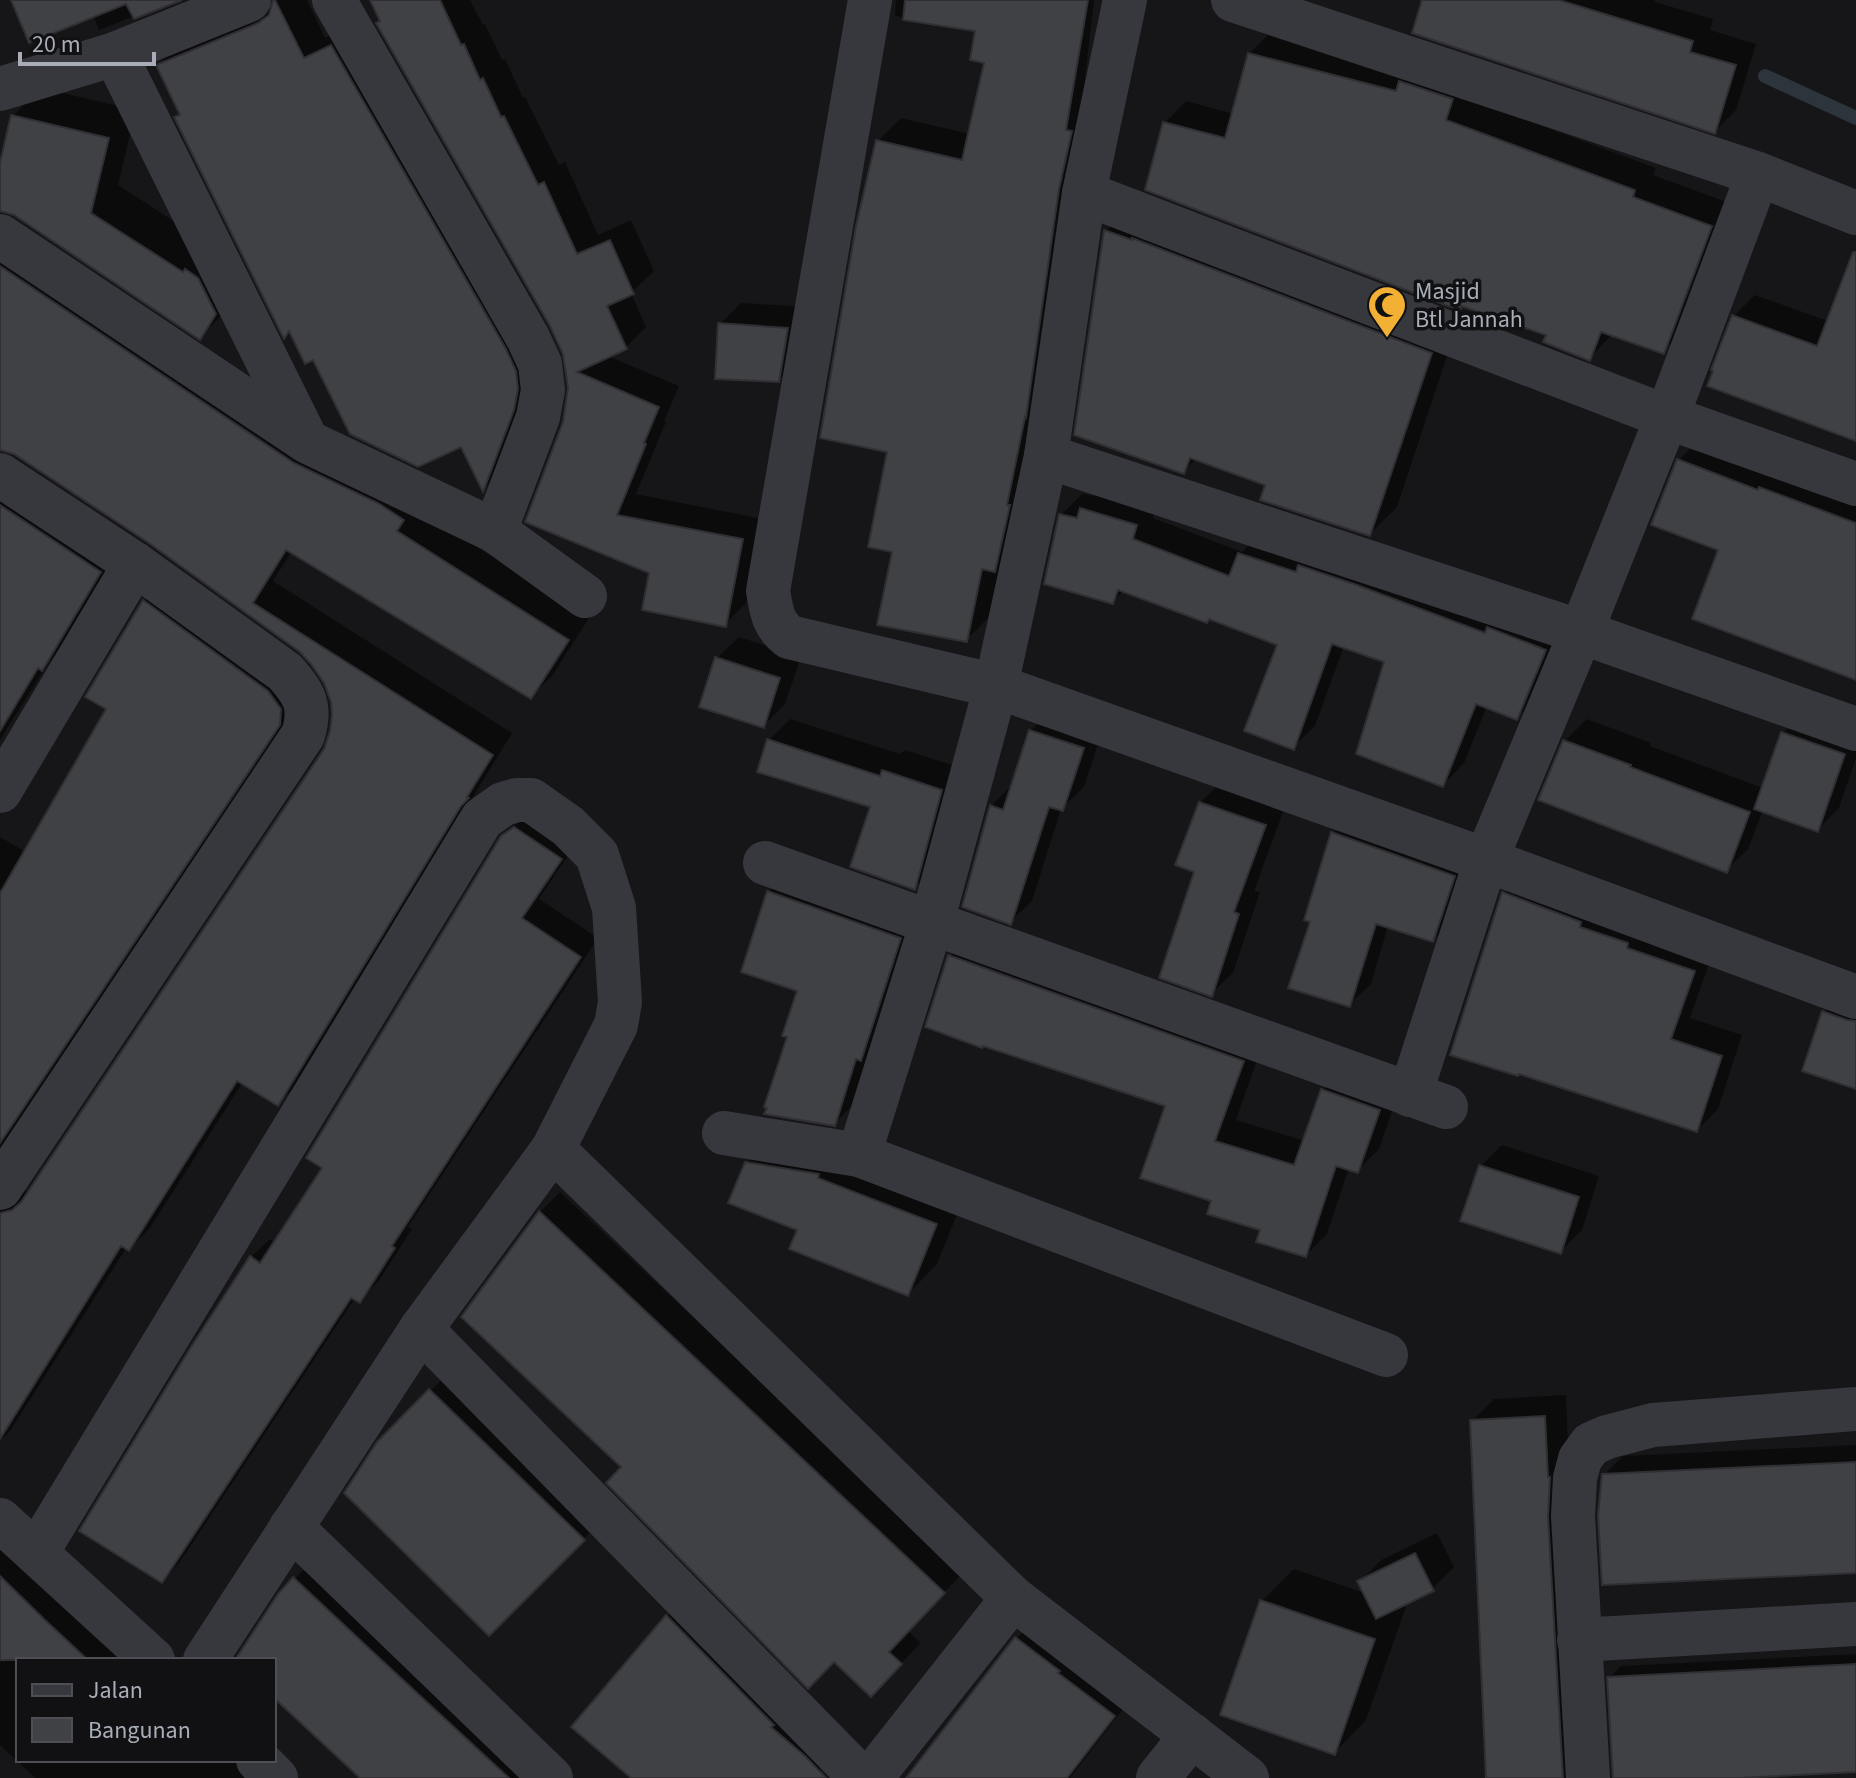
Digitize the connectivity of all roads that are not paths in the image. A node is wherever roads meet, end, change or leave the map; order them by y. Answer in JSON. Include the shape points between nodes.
{"nodes":[{"id":1,"x":249,"y":0,"type":"edge"},
{"id":2,"x":334,"y":0,"type":"edge"},
{"id":3,"x":870,"y":0,"type":"edge"},
{"id":4,"x":1125,"y":0,"type":"edge"},
{"id":5,"x":1233,"y":0,"type":"edge"},
{"id":6,"x":115,"y":54,"type":"junction"},
{"id":7,"x":4,"y":75,"type":"edge"},
{"id":8,"x":1758,"y":174,"type":"junction"},
{"id":9,"x":1084,"y":193,"type":"junction"},
{"id":10,"x":1856,"y":213,"type":"edge"},
{"id":11,"x":0,"y":236,"type":"edge"},
{"id":12,"x":1667,"y":417,"type":"junction"},
{"id":13,"x":308,"y":442,"type":"junction"},
{"id":14,"x":1046,"y":456,"type":"junction"},
{"id":15,"x":0,"y":475,"type":"edge"},
{"id":16,"x":1856,"y":484,"type":"edge"},
{"id":17,"x":495,"y":531,"type":"junction"},
{"id":18,"x":135,"y":564,"type":"junction"},
{"id":19,"x":585,"y":596,"type":"dead end"},
{"id":20,"x":1581,"y":632,"type":"junction"},
{"id":21,"x":996,"y":686,"type":"junction"},
{"id":22,"x":1856,"y":729,"type":"edge"},
{"id":23,"x":0,"y":791,"type":"edge"},
{"id":24,"x":1486,"y":860,"type":"junction"},
{"id":25,"x":765,"y":863,"type":"dead end"},
{"id":26,"x":932,"y":922,"type":"junction"},
{"id":27,"x":1856,"y":997,"type":"edge"},
{"id":28,"x":724,"y":1133,"type":"dead end"},
{"id":29,"x":553,"y":1149,"type":"junction"},
{"id":30,"x":859,"y":1155,"type":"junction"},
{"id":31,"x":0,"y":1188,"type":"edge"},
{"id":32,"x":421,"y":1329,"type":"junction"},
{"id":33,"x":1386,"y":1355,"type":"dead end"},
{"id":34,"x":1856,"y":1409,"type":"edge"},
{"id":35,"x":0,"y":1520,"type":"edge"},
{"id":36,"x":291,"y":1527,"type":"junction"},
{"id":37,"x":37,"y":1552,"type":"junction"},
{"id":38,"x":1013,"y":1598,"type":"junction"},
{"id":39,"x":1856,"y":1624,"type":"edge"},
{"id":40,"x":1579,"y":1640,"type":"junction"},
{"id":41,"x":151,"y":1658,"type":"edge"},
{"id":42,"x":206,"y":1658,"type":"edge"},
{"id":43,"x":1192,"y":1735,"type":"junction"},
{"id":44,"x":260,"y":1762,"type":"edge"},
{"id":45,"x":276,"y":1778,"type":"edge"},
{"id":46,"x":551,"y":1778,"type":"edge"},
{"id":47,"x":861,"y":1778,"type":"edge"},
{"id":48,"x":871,"y":1778,"type":"edge"},
{"id":49,"x":1158,"y":1778,"type":"edge"},
{"id":50,"x":1247,"y":1778,"type":"edge"},
{"id":51,"x":1588,"y":1778,"type":"edge"}],
"edges":[{"from":1,"to":6,"type":"street"},
{"from":2,"to":17,"type":"street","via":[[540,364],[538,417]]},
{"from":3,"to":21,"type":"street","via":[[768,591],[773,618],[789,637]]},
{"from":4,"to":9,"type":"street"},
{"from":5,"to":8,"type":"street"},
{"from":6,"to":7,"type":"street"},
{"from":6,"to":13,"type":"street"},
{"from":8,"to":10,"type":"street"},
{"from":8,"to":12,"type":"street"},
{"from":9,"to":12,"type":"street"},
{"from":9,"to":14,"type":"street"},
{"from":11,"to":13,"type":"street"},
{"from":12,"to":16,"type":"street"},
{"from":12,"to":20,"type":"street"},
{"from":13,"to":17,"type":"street"},
{"from":14,"to":20,"type":"street"},
{"from":14,"to":21,"type":"street"},
{"from":15,"to":18,"type":"street"},
{"from":17,"to":19,"type":"street"},
{"from":18,"to":23,"type":"street"},
{"from":18,"to":31,"type":"street","via":[[285,672],[302,690],[308,720],[303,735]]},
{"from":20,"to":22,"type":"street"},
{"from":20,"to":24,"type":"street"},
{"from":21,"to":24,"type":"street"},
{"from":21,"to":26,"type":"street"},
{"from":24,"to":26,"type":"street","via":[[1428,1101]]},
{"from":24,"to":27,"type":"street"},
{"from":25,"to":26,"type":"street"},
{"from":26,"to":30,"type":"street"},
{"from":28,"to":30,"type":"street"},
{"from":29,"to":32,"type":"street"},
{"from":29,"to":37,"type":"street","via":[[616,1025],[620,1002],[614,908],[597,855],[531,800],[517,800],[482,819]]},
{"from":29,"to":38,"type":"street"},
{"from":30,"to":33,"type":"street"},
{"from":32,"to":36,"type":"street"},
{"from":32,"to":47,"type":"street"},
{"from":34,"to":40,"type":"street","via":[[1653,1425],[1591,1444],[1575,1478]]},
{"from":35,"to":37,"type":"street"},
{"from":36,"to":42,"type":"street"},
{"from":36,"to":46,"type":"street"},
{"from":37,"to":41,"type":"street"},
{"from":38,"to":43,"type":"street"},
{"from":38,"to":48,"type":"street"},
{"from":39,"to":40,"type":"street"},
{"from":40,"to":51,"type":"street"},
{"from":43,"to":49,"type":"street"},
{"from":43,"to":50,"type":"street"},
{"from":44,"to":45,"type":"street"}]}
